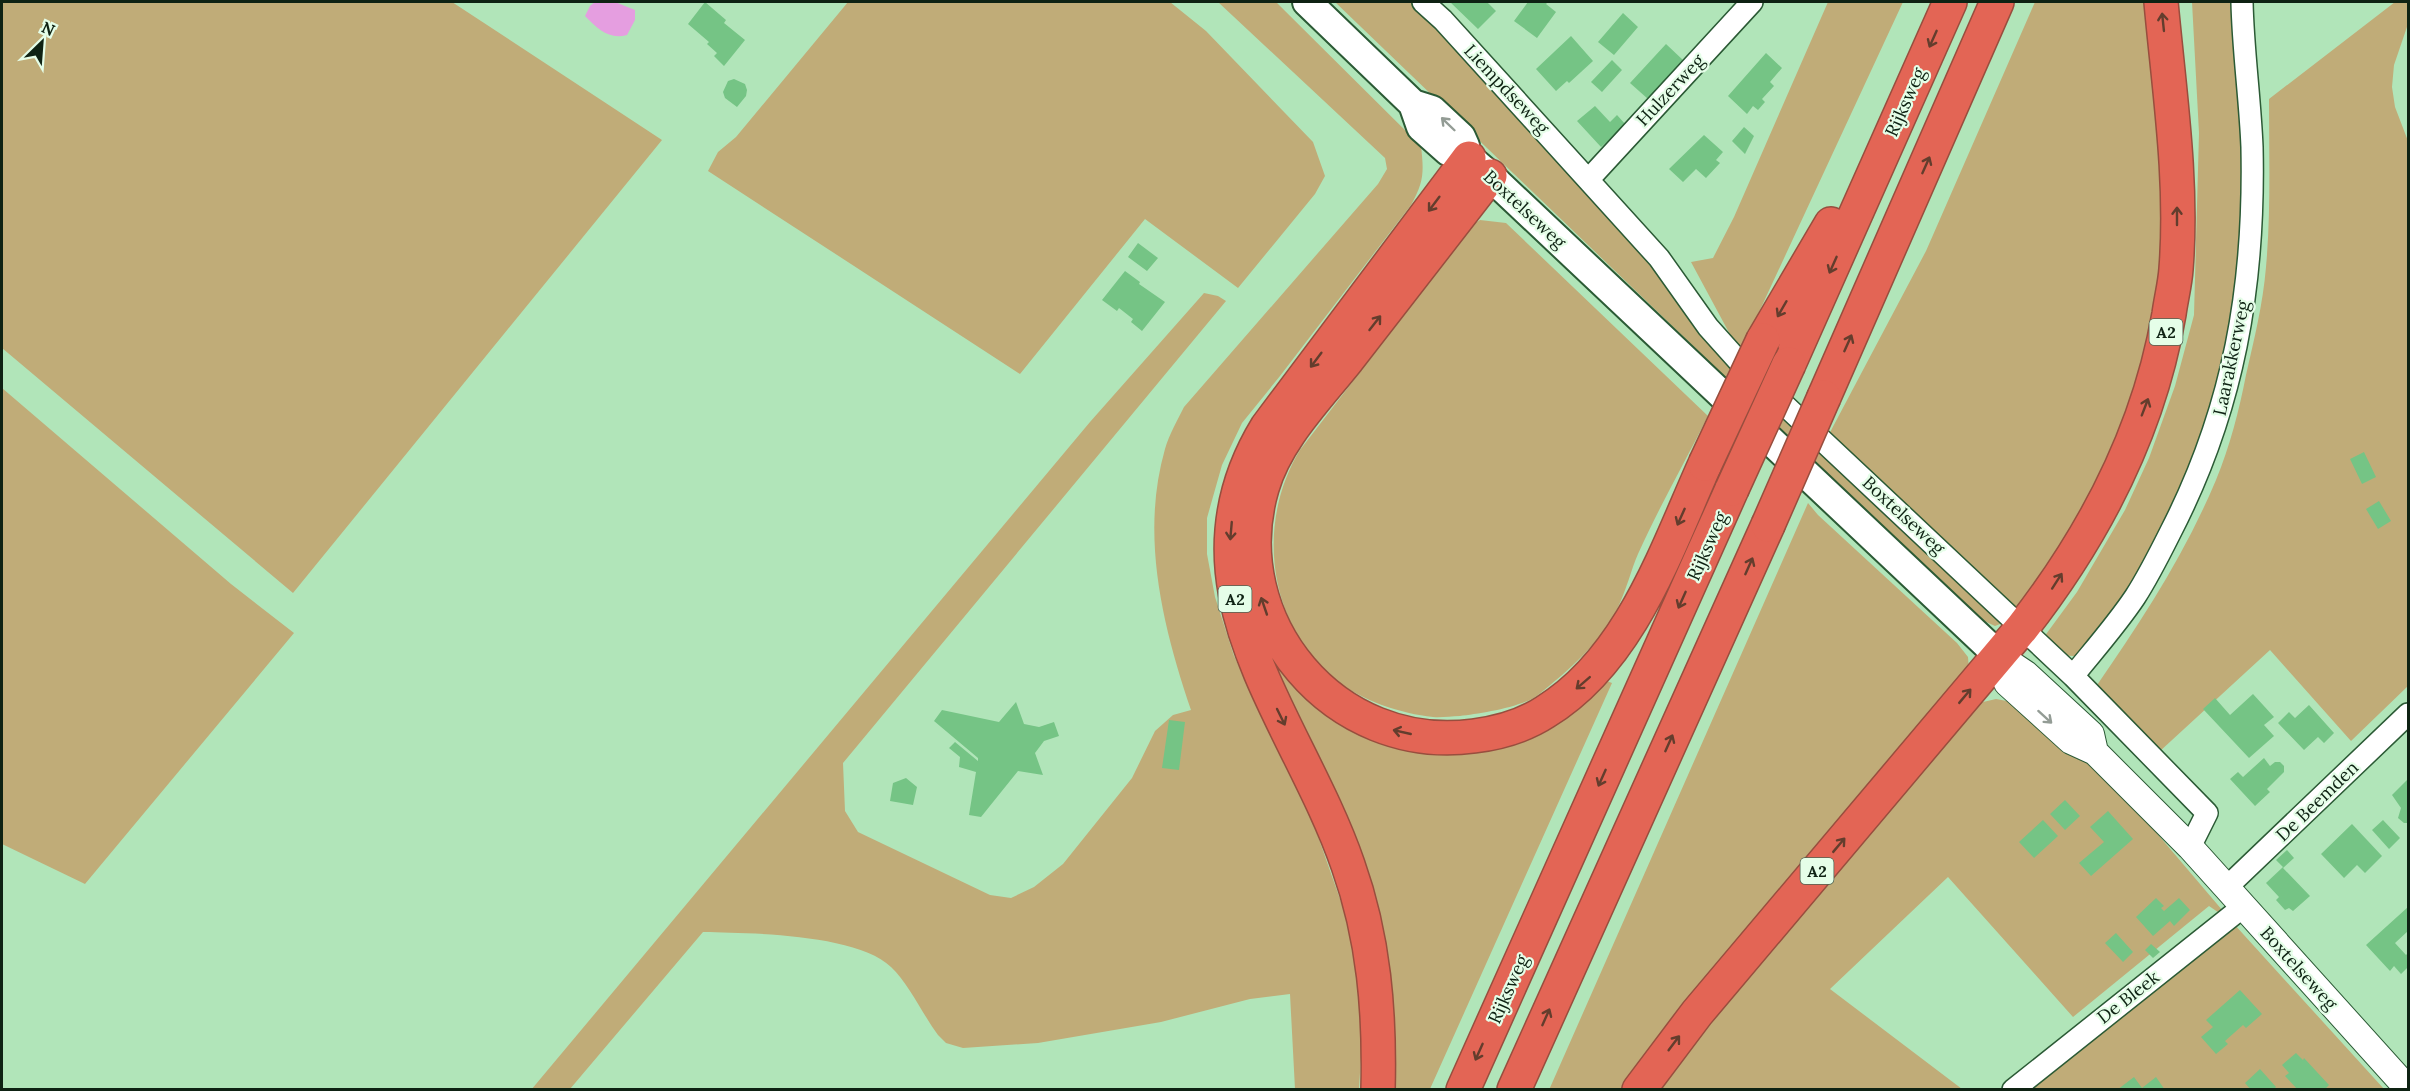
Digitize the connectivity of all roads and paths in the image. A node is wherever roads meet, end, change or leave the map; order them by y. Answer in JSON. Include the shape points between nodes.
{"nodes":[{"id":1,"x":1308,"y":2,"type":"edge"},
{"id":2,"x":1423,"y":2,"type":"edge"},
{"id":3,"x":1752,"y":2,"type":"edge"},
{"id":4,"x":1950,"y":2,"type":"edge"},
{"id":5,"x":1997,"y":2,"type":"edge"},
{"id":6,"x":2161,"y":2,"type":"edge"},
{"id":7,"x":2242,"y":2,"type":"edge"},
{"id":8,"x":1917,"y":77,"type":"junction"},
{"id":9,"x":1479,"y":167,"type":"junction"},
{"id":10,"x":1589,"y":178,"type":"junction"},
{"id":11,"x":2022,"y":628,"type":"junction"},
{"id":12,"x":1999,"y":656,"type":"junction"},
{"id":13,"x":2073,"y":676,"type":"junction"},
{"id":14,"x":2409,"y":714,"type":"edge"},
{"id":15,"x":2190,"y":847,"type":"junction"},
{"id":16,"x":2226,"y":888,"type":"junction"},
{"id":17,"x":2244,"y":906,"type":"junction"},
{"id":18,"x":1378,"y":1089,"type":"edge"},
{"id":19,"x":1462,"y":1089,"type":"edge"},
{"id":20,"x":1514,"y":1089,"type":"edge"},
{"id":21,"x":1638,"y":1089,"type":"edge"},
{"id":22,"x":2013,"y":1089,"type":"edge"},
{"id":23,"x":2409,"y":1089,"type":"edge"}],
"edges":[{"from":1,"to":9,"type":"main road","name":"Boxtelseweg","via":[[1413,104],[1432,110],[1461,137]]},
{"from":2,"to":10,"type":"street","name":"Liempdseweg"},
{"from":3,"to":10,"type":"street","name":"Hulzerweg"},
{"from":4,"to":8,"type":"highway","name":"Rijksweg","number":"A2","one_way":true},
{"from":20,"to":5,"type":"highway","one_way":true,"bridge":true,"via":[[1768,525]]},
{"from":11,"to":6,"type":"highway","number":"A2","one_way":true,"via":[[2071,559],[2117,478],[2149,396],[2165,334],[2176,270],[2178,216],[2174,125]]},
{"from":7,"to":13,"type":"street","name":"Laarakkerweg","via":[[2252,146],[2251,219],[2248,273],[2231,373],[2193,489],[2167,540],[2135,597]]},
{"from":8,"to":9,"type":"highway","number":"A2","one_way":true,"bridge":true,"via":[[1764,340],[1631,622],[1592,675],[1543,714],[1487,734],[1431,738],[1366,719],[1308,679],[1294,662],[1266,613],[1255,571],[1256,514],[1276,453]]},
{"from":8,"to":19,"type":"highway","name":"Rijksweg","number":"A2","one_way":true,"bridge":true},
{"from":9,"to":12,"type":"main road","name":"Boxtelseweg"},
{"from":9,"to":18,"type":"highway","number":"A2","one_way":true,"via":[[1267,427],[1241,476],[1230,538],[1231,572],[1239,613],[1264,682],[1330,818],[1360,904],[1371,945],[1379,1025]]},
{"from":10,"to":11,"type":"street","name":"Boxtelseweg","via":[[1659,258],[1708,327],[1743,366]]},
{"from":11,"to":12,"type":"highway","number":"A2"},
{"from":11,"to":13,"type":"street","name":"Boxtelseweg"},
{"from":12,"to":15,"type":"street","name":"Boxtelseweg","via":[[2033,680],[2091,734],[2095,752]]},
{"from":21,"to":12,"type":"highway","number":"A2","one_way":true,"via":[[1697,1013]]},
{"from":13,"to":15,"type":"street","name":"Boxtelseweg","via":[[2206,813]]},
{"from":14,"to":16,"type":"street","name":"De Beemden"},
{"from":15,"to":16,"type":"street","name":"Boxtelseweg"},
{"from":16,"to":17,"type":"street","name":"Boxtelseweg"},
{"from":17,"to":22,"type":"street","name":"De Bleek"},
{"from":17,"to":23,"type":"street","name":"Boxtelseweg"}]}
